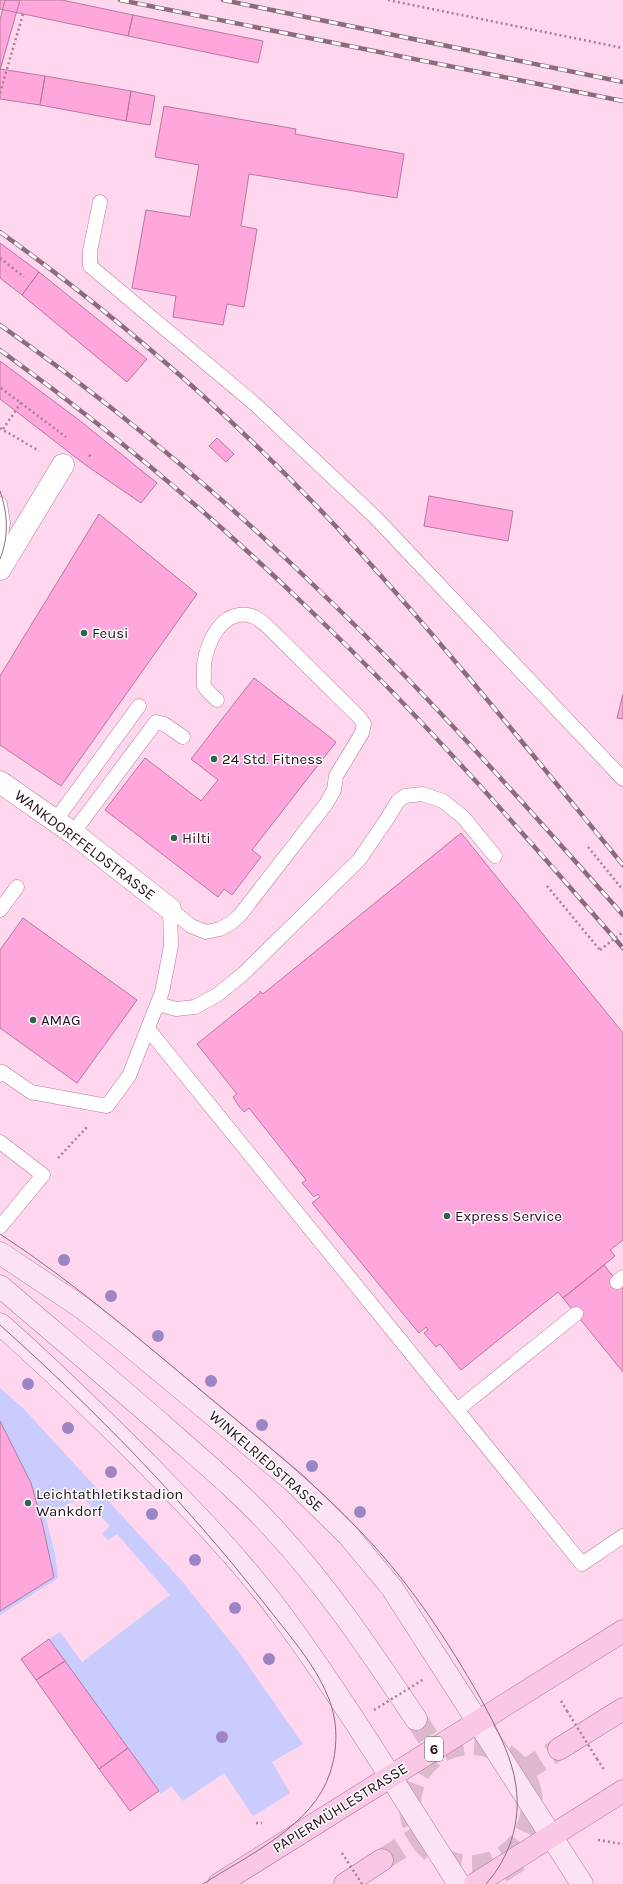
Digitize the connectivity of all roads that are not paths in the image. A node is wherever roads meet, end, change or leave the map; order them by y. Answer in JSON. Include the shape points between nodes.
{"nodes":[{"id":1,"x":100,"y":202,"type":"dead end"},
{"id":2,"x":62,"y":466,"type":"road end"},
{"id":3,"x":0,"y":504,"type":"edge"},
{"id":4,"x":0,"y":541,"type":"edge"},
{"id":5,"x":0,"y":569,"type":"edge"},
{"id":6,"x":217,"y":700,"type":"dead end"},
{"id":7,"x":139,"y":706,"type":"dead end"},
{"id":8,"x":183,"y":737,"type":"dead end"},
{"id":9,"x":623,"y":779,"type":"edge"},
{"id":10,"x":0,"y":782,"type":"edge"},
{"id":11,"x":55,"y":821,"type":"junction"},
{"id":12,"x":73,"y":833,"type":"junction"},
{"id":13,"x":495,"y":856,"type":"dead end"},
{"id":14,"x":17,"y":887,"type":"dead end"},
{"id":15,"x":170,"y":909,"type":"junction"},
{"id":16,"x":0,"y":910,"type":"edge"},
{"id":17,"x":158,"y":1004,"type":"junction"},
{"id":18,"x":148,"y":1029,"type":"junction"},
{"id":19,"x":1,"y":1072,"type":"edge"},
{"id":20,"x":0,"y":1142,"type":"edge"},
{"id":21,"x":0,"y":1227,"type":"edge"},
{"id":22,"x":0,"y":1253,"type":"edge"},
{"id":23,"x":0,"y":1286,"type":"edge"},
{"id":24,"x":576,"y":1314,"type":"dead end"},
{"id":25,"x":0,"y":1324,"type":"edge"},
{"id":26,"x":457,"y":1410,"type":"junction"},
{"id":27,"x":623,"y":1536,"type":"edge"},
{"id":28,"x":623,"y":1631,"type":"edge"},
{"id":29,"x":623,"y":1709,"type":"edge"},
{"id":30,"x":416,"y":1719,"type":"tunnel mouth"},
{"id":31,"x":478,"y":1721,"type":"junction"},
{"id":32,"x":559,"y":1749,"type":"tunnel mouth"},
{"id":33,"x":390,"y":1777,"type":"junction"},
{"id":34,"x":623,"y":1790,"type":"edge"},
{"id":35,"x":551,"y":1836,"type":"junction"},
{"id":36,"x":382,"y":1860,"type":"tunnel mouth"},
{"id":37,"x":219,"y":1884,"type":"edge"},
{"id":38,"x":345,"y":1884,"type":"edge"},
{"id":39,"x":459,"y":1884,"type":"edge"},
{"id":40,"x":475,"y":1884,"type":"edge"},
{"id":41,"x":582,"y":1884,"type":"edge"}],
"edges":[{"from":1,"to":9,"type":"lane","via":[[90,251],[90,266],[256,405],[375,517]]},
{"from":2,"to":5,"type":"street"},
{"from":3,"to":4,"type":"lane","via":[[3,523]]},
{"from":6,"to":15,"type":"lane","via":[[204,686],[203,664],[209,644],[224,623],[240,614],[250,615],[271,630],[364,724],[362,733],[336,776],[334,790],[326,804],[240,915],[220,929],[206,932],[191,926]]},
{"from":7,"to":11,"type":"lane"},
{"from":8,"to":12,"type":"lane","via":[[164,724],[156,722]]},
{"from":10,"to":11,"type":"street","name":"WANKDORFFELDSTRASSE"},
{"from":11,"to":12,"type":"street","name":"WANKDORFFELDSTRASSE"},
{"from":12,"to":15,"type":"street","name":"WANKDORFFELDSTRASSE"},
{"from":13,"to":17,"type":"lane","via":[[463,817],[443,801],[422,794],[405,796],[398,801],[359,860],[242,975],[217,995],[195,1007],[176,1009]]},
{"from":14,"to":16,"type":"lane"},
{"from":15,"to":17,"type":"lane","via":[[170,946]]},
{"from":17,"to":18,"type":"lane"},
{"from":18,"to":19,"type":"lane","via":[[129,1076],[106,1106],[31,1092]]},
{"from":18,"to":26,"type":"lane"},
{"from":20,"to":21,"type":"lane","via":[[43,1175]]},
{"from":22,"to":31,"type":"main road","name":"WINKELRIEDSTRASSE","via":[[81,1307],[118,1336],[234,1431],[320,1507],[348,1535],[392,1588]]},
{"from":23,"to":30,"type":"main road","via":[[239,1493],[273,1528],[331,1596]]},
{"from":24,"to":26,"type":"lane"},
{"from":25,"to":33,"type":"main road","via":[[122,1439],[234,1555],[286,1620]]},
{"from":26,"to":27,"type":"lane","via":[[582,1564]]},
{"from":28,"to":31,"type":"main road","name":"PAPIERMÜHLESTRASSE","number":"6"},
{"from":29,"to":32,"type":"main road"},
{"from":31,"to":33,"type":"main road","name":"PAPIERMÜHLESTRASSE","number":"6"},
{"from":31,"to":35,"type":"main road","name":"WINKELRIEDSTRASSE"},
{"from":33,"to":37,"type":"main road","name":"PAPIERMÜHLESTRASSE","number":"6"},
{"from":33,"to":39,"type":"main road"},
{"from":34,"to":35,"type":"main road"},
{"from":35,"to":40,"type":"main road"},
{"from":35,"to":41,"type":"main road","name":"WINKELRIEDSTRASSE"},
{"from":36,"to":38,"type":"main road"}]}
